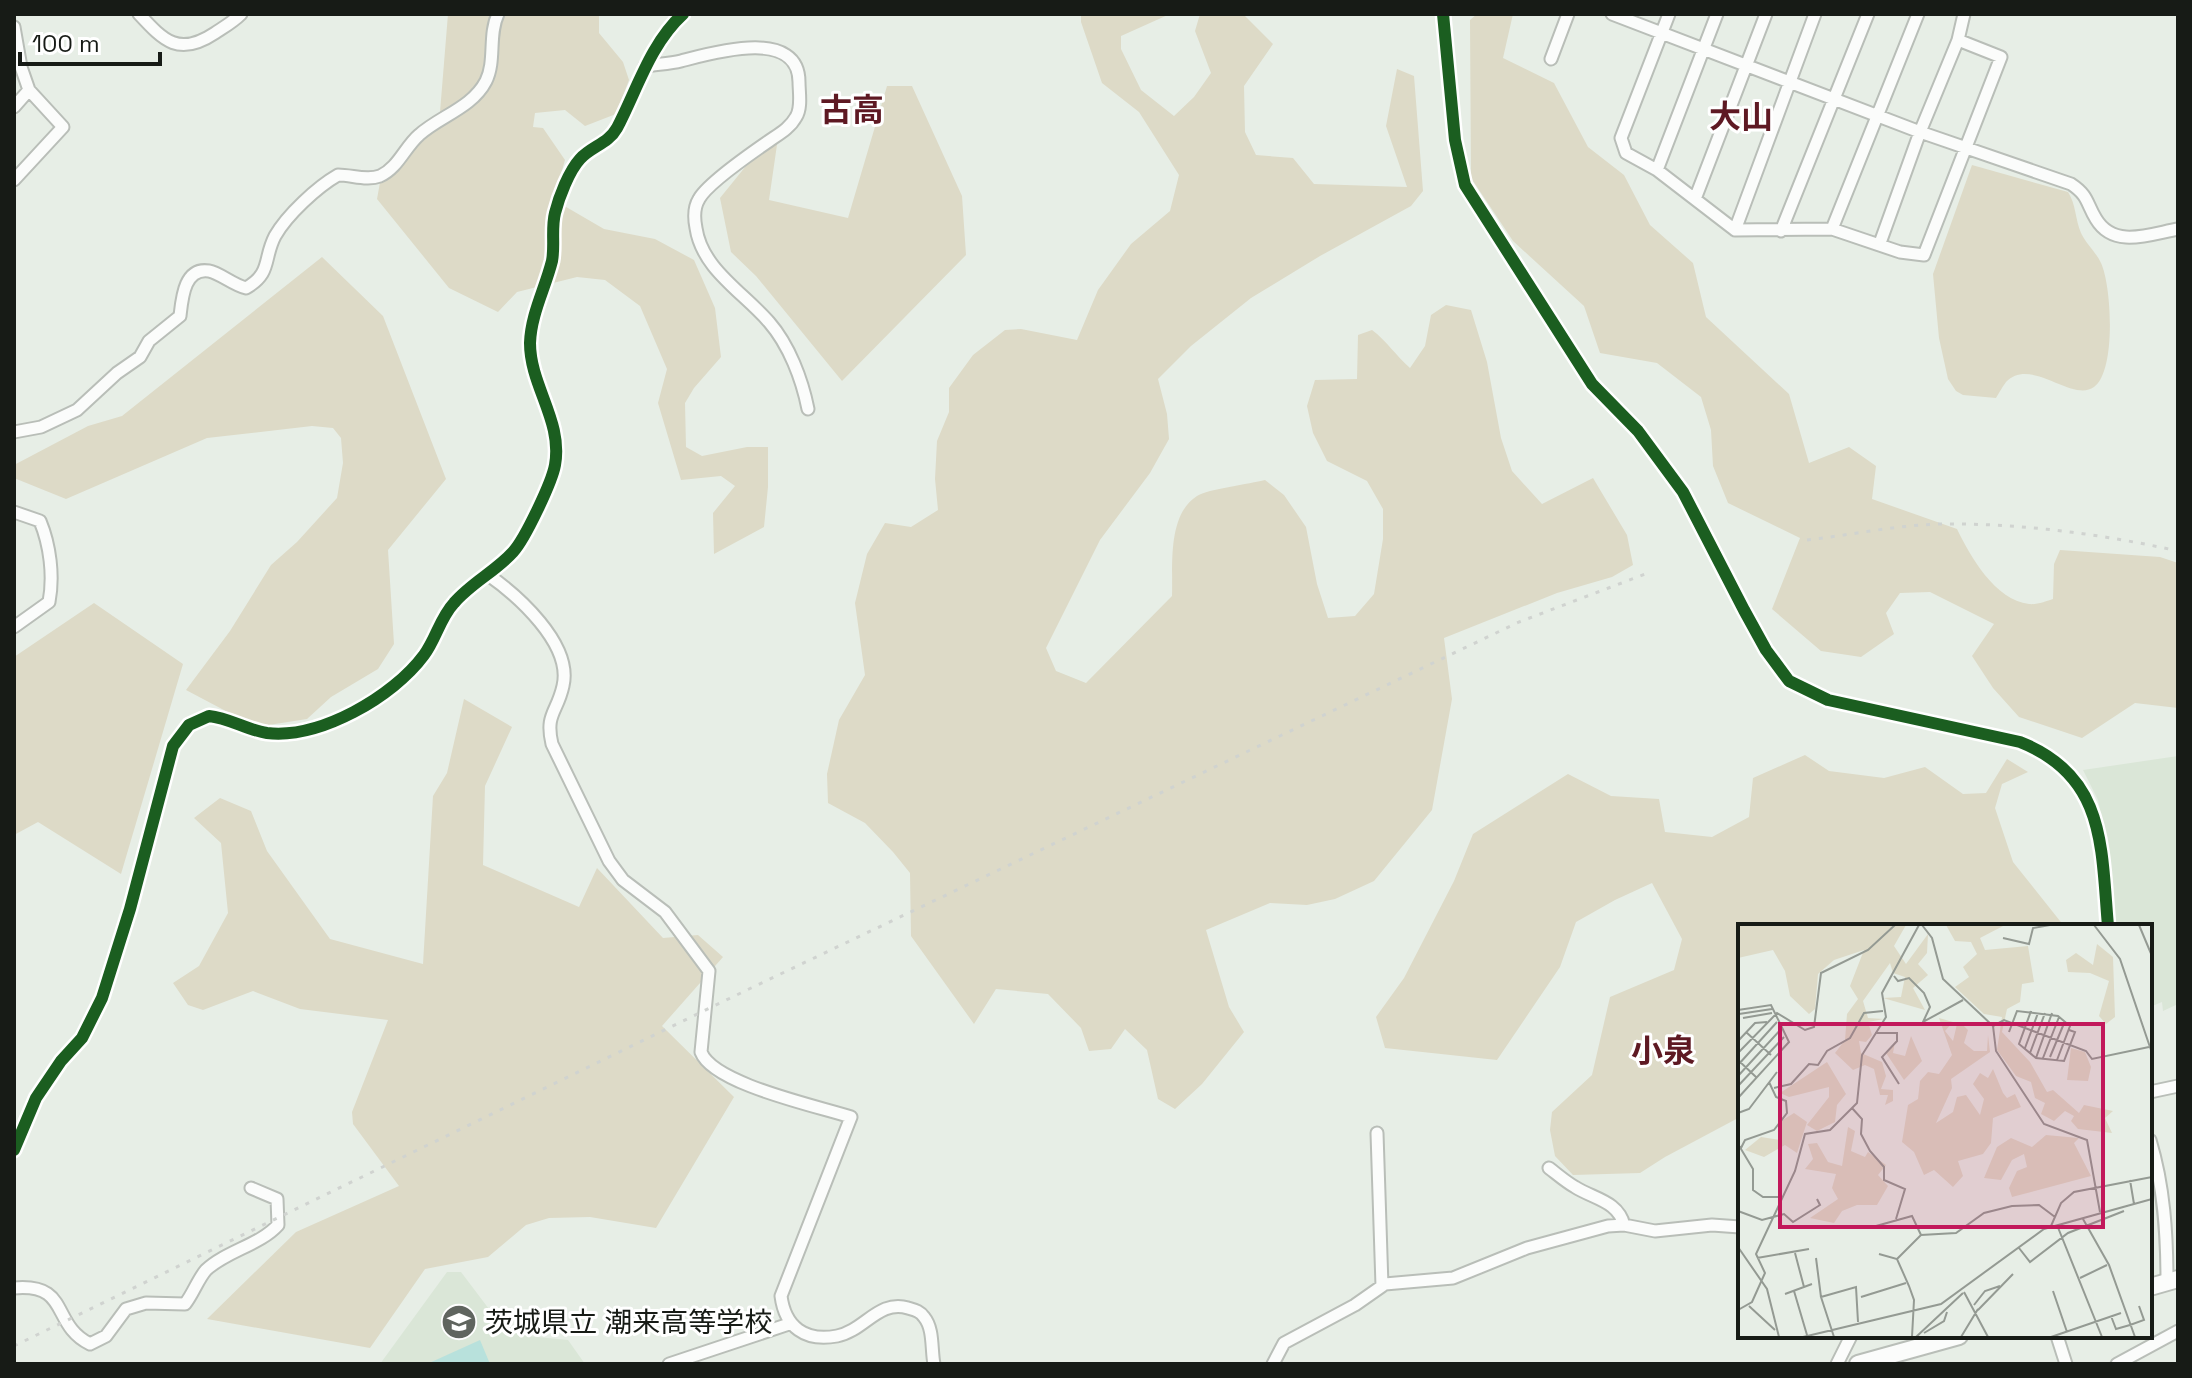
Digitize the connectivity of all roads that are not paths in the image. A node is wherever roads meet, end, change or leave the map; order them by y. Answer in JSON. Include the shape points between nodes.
{"nodes":[{"id":1,"x":139,"y":14,"type":"edge"},
{"id":2,"x":241,"y":14,"type":"edge"},
{"id":3,"x":498,"y":14,"type":"edge"},
{"id":4,"x":683,"y":14,"type":"edge"},
{"id":5,"x":1568,"y":14,"type":"edge"},
{"id":6,"x":1612,"y":14,"type":"edge"},
{"id":7,"x":1669,"y":14,"type":"edge"},
{"id":8,"x":1717,"y":14,"type":"edge"},
{"id":9,"x":1766,"y":14,"type":"edge"},
{"id":10,"x":1815,"y":14,"type":"edge"},
{"id":11,"x":1868,"y":14,"type":"edge"},
{"id":12,"x":1918,"y":14,"type":"edge"},
{"id":13,"x":1964,"y":14,"type":"edge"},
{"id":14,"x":1445,"y":15,"type":"edge"},
{"id":15,"x":14,"y":28,"type":"edge"},
{"id":16,"x":1662,"y":33,"type":"junction"},
{"id":17,"x":1958,"y":40,"type":"junction"},
{"id":18,"x":1704,"y":48,"type":"junction"},
{"id":19,"x":1551,"y":59,"type":"dead end"},
{"id":20,"x":645,"y":66,"type":"junction"},
{"id":21,"x":1747,"y":67,"type":"junction"},
{"id":22,"x":1790,"y":83,"type":"junction"},
{"id":23,"x":29,"y":90,"type":"junction"},
{"id":24,"x":1834,"y":99,"type":"junction"},
{"id":25,"x":14,"y":107,"type":"edge"},
{"id":26,"x":1878,"y":116,"type":"junction"},
{"id":27,"x":1920,"y":132,"type":"junction"},
{"id":28,"x":1967,"y":148,"type":"junction"},
{"id":29,"x":1657,"y":170,"type":"junction"},
{"id":30,"x":14,"y":180,"type":"edge"},
{"id":31,"x":1695,"y":199,"type":"junction"},
{"id":32,"x":1832,"y":229,"type":"junction"},
{"id":33,"x":2178,"y":229,"type":"edge"},
{"id":34,"x":1735,"y":230,"type":"junction"},
{"id":35,"x":1781,"y":231,"type":"junction"},
{"id":36,"x":1880,"y":243,"type":"junction"},
{"id":37,"x":808,"y":409,"type":"dead end"},
{"id":38,"x":14,"y":432,"type":"edge"},
{"id":39,"x":14,"y":512,"type":"edge"},
{"id":40,"x":487,"y":574,"type":"junction"},
{"id":41,"x":14,"y":627,"type":"edge"},
{"id":42,"x":2108,"y":924,"type":"edge"},
{"id":43,"x":2178,"y":1086,"type":"edge"},
{"id":44,"x":2152,"y":1092,"type":"edge"},
{"id":45,"x":1377,"y":1133,"type":"dead end"},
{"id":46,"x":2152,"y":1146,"type":"edge"},
{"id":47,"x":14,"y":1150,"type":"edge"},
{"id":48,"x":1549,"y":1168,"type":"dead end"},
{"id":49,"x":251,"y":1188,"type":"dead end"},
{"id":50,"x":1624,"y":1225,"type":"junction"},
{"id":51,"x":1738,"y":1227,"type":"edge"},
{"id":52,"x":2173,"y":1281,"type":"edge"},
{"id":53,"x":1382,"y":1286,"type":"junction"},
{"id":54,"x":2152,"y":1286,"type":"edge"},
{"id":55,"x":14,"y":1288,"type":"edge"},
{"id":56,"x":789,"y":1324,"type":"junction"},
{"id":57,"x":2178,"y":1331,"type":"edge"},
{"id":58,"x":1850,"y":1338,"type":"edge"},
{"id":59,"x":1952,"y":1338,"type":"edge"},
{"id":60,"x":2058,"y":1338,"type":"edge"},
{"id":61,"x":1871,"y":1362,"type":"edge"},
{"id":62,"x":669,"y":1364,"type":"edge"},
{"id":63,"x":934,"y":1364,"type":"edge"},
{"id":64,"x":1274,"y":1364,"type":"edge"},
{"id":65,"x":1837,"y":1364,"type":"edge"},
{"id":66,"x":2066,"y":1364,"type":"edge"},
{"id":67,"x":2117,"y":1364,"type":"edge"}],
"edges":[{"from":1,"to":2,"type":"street","via":[[171,43],[189,45]]},
{"from":3,"to":38,"type":"street","via":[[488,79],[465,104],[421,133],[385,174],[338,175],[322,184],[281,227],[258,281],[246,288],[212,271],[190,278],[183,288],[180,316],[149,341],[140,357],[69,415]]},
{"from":4,"to":20,"type":"street"},
{"from":5,"to":19,"type":"street"},
{"from":6,"to":16,"type":"street"},
{"from":7,"to":16,"type":"street"},
{"from":8,"to":18,"type":"street"},
{"from":9,"to":21,"type":"street"},
{"from":10,"to":22,"type":"street"},
{"from":11,"to":24,"type":"street"},
{"from":12,"to":26,"type":"street"},
{"from":13,"to":17,"type":"street"},
{"from":14,"to":42,"type":"street","via":[[1455,140],[1465,185],[1592,384],[1638,431],[1683,492],[1766,650],[1789,681],[1828,700],[2020,742],[2060,764],[2083,790],[2097,823]]},
{"from":15,"to":23,"type":"street"},
{"from":16,"to":18,"type":"street"},
{"from":16,"to":29,"type":"street","via":[[1621,138],[1626,153]]},
{"from":17,"to":27,"type":"street"},
{"from":17,"to":28,"type":"street","via":[[2001,57]]},
{"from":18,"to":21,"type":"street"},
{"from":18,"to":29,"type":"street"},
{"from":20,"to":37,"type":"street","via":[[720,50],[773,48],[794,62],[799,73],[797,116],[699,197],[695,225],[712,266],[784,344]]},
{"from":20,"to":40,"type":"street","via":[[611,138],[580,159],[555,214],[552,260],[530,340],[531,363],[557,437],[555,468],[524,535]]},
{"from":21,"to":22,"type":"street"},
{"from":21,"to":31,"type":"street"},
{"from":22,"to":24,"type":"street"},
{"from":22,"to":34,"type":"street"},
{"from":23,"to":25,"type":"street"},
{"from":23,"to":30,"type":"street","via":[[63,127]]},
{"from":24,"to":26,"type":"street"},
{"from":24,"to":35,"type":"street"},
{"from":26,"to":27,"type":"street"},
{"from":26,"to":32,"type":"street"},
{"from":27,"to":28,"type":"street"},
{"from":27,"to":36,"type":"street"},
{"from":28,"to":33,"type":"street","via":[[2071,184],[2088,197],[2096,219],[2117,237]]},
{"from":28,"to":36,"type":"street","via":[[1924,255]]},
{"from":29,"to":31,"type":"street"},
{"from":31,"to":34,"type":"street"},
{"from":32,"to":35,"type":"street"},
{"from":32,"to":36,"type":"street"},
{"from":34,"to":35,"type":"street"},
{"from":39,"to":41,"type":"street","via":[[40,521],[50,561],[49,602]]},
{"from":40,"to":47,"type":"street","via":[[454,603],[425,654],[397,685],[342,718],[300,732],[267,733],[209,716],[189,725],[173,746],[102,998],[82,1038],[36,1098]]},
{"from":40,"to":56,"type":"street","via":[[521,601],[564,665],[564,685],[548,723],[552,744],[609,861],[623,880],[665,912],[709,971],[704,1060],[745,1084],[851,1117],[784,1285],[782,1310]]},
{"from":43,"to":44,"type":"street"},
{"from":45,"to":53,"type":"street"},
{"from":46,"to":52,"type":"street"},
{"from":48,"to":50,"type":"street","via":[[1612,1205]]},
{"from":49,"to":55,"type":"street","via":[[277,1199],[278,1225],[205,1271],[185,1304],[146,1303],[126,1309],[106,1336],[90,1344],[76,1337],[51,1295],[31,1287]]},
{"from":50,"to":51,"type":"street","via":[[1655,1231]]},
{"from":50,"to":53,"type":"street","via":[[1527,1248],[1453,1278]]},
{"from":52,"to":54,"type":"highway"},
{"from":53,"to":64,"type":"street","via":[[1284,1343]]},
{"from":56,"to":62,"type":"street"},
{"from":56,"to":63,"type":"street","via":[[804,1334],[837,1336],[877,1312],[900,1306],[920,1312],[930,1326]]},
{"from":57,"to":67,"type":"street"},
{"from":58,"to":65,"type":"street"},
{"from":59,"to":61,"type":"highway"},
{"from":60,"to":66,"type":"street"}]}
